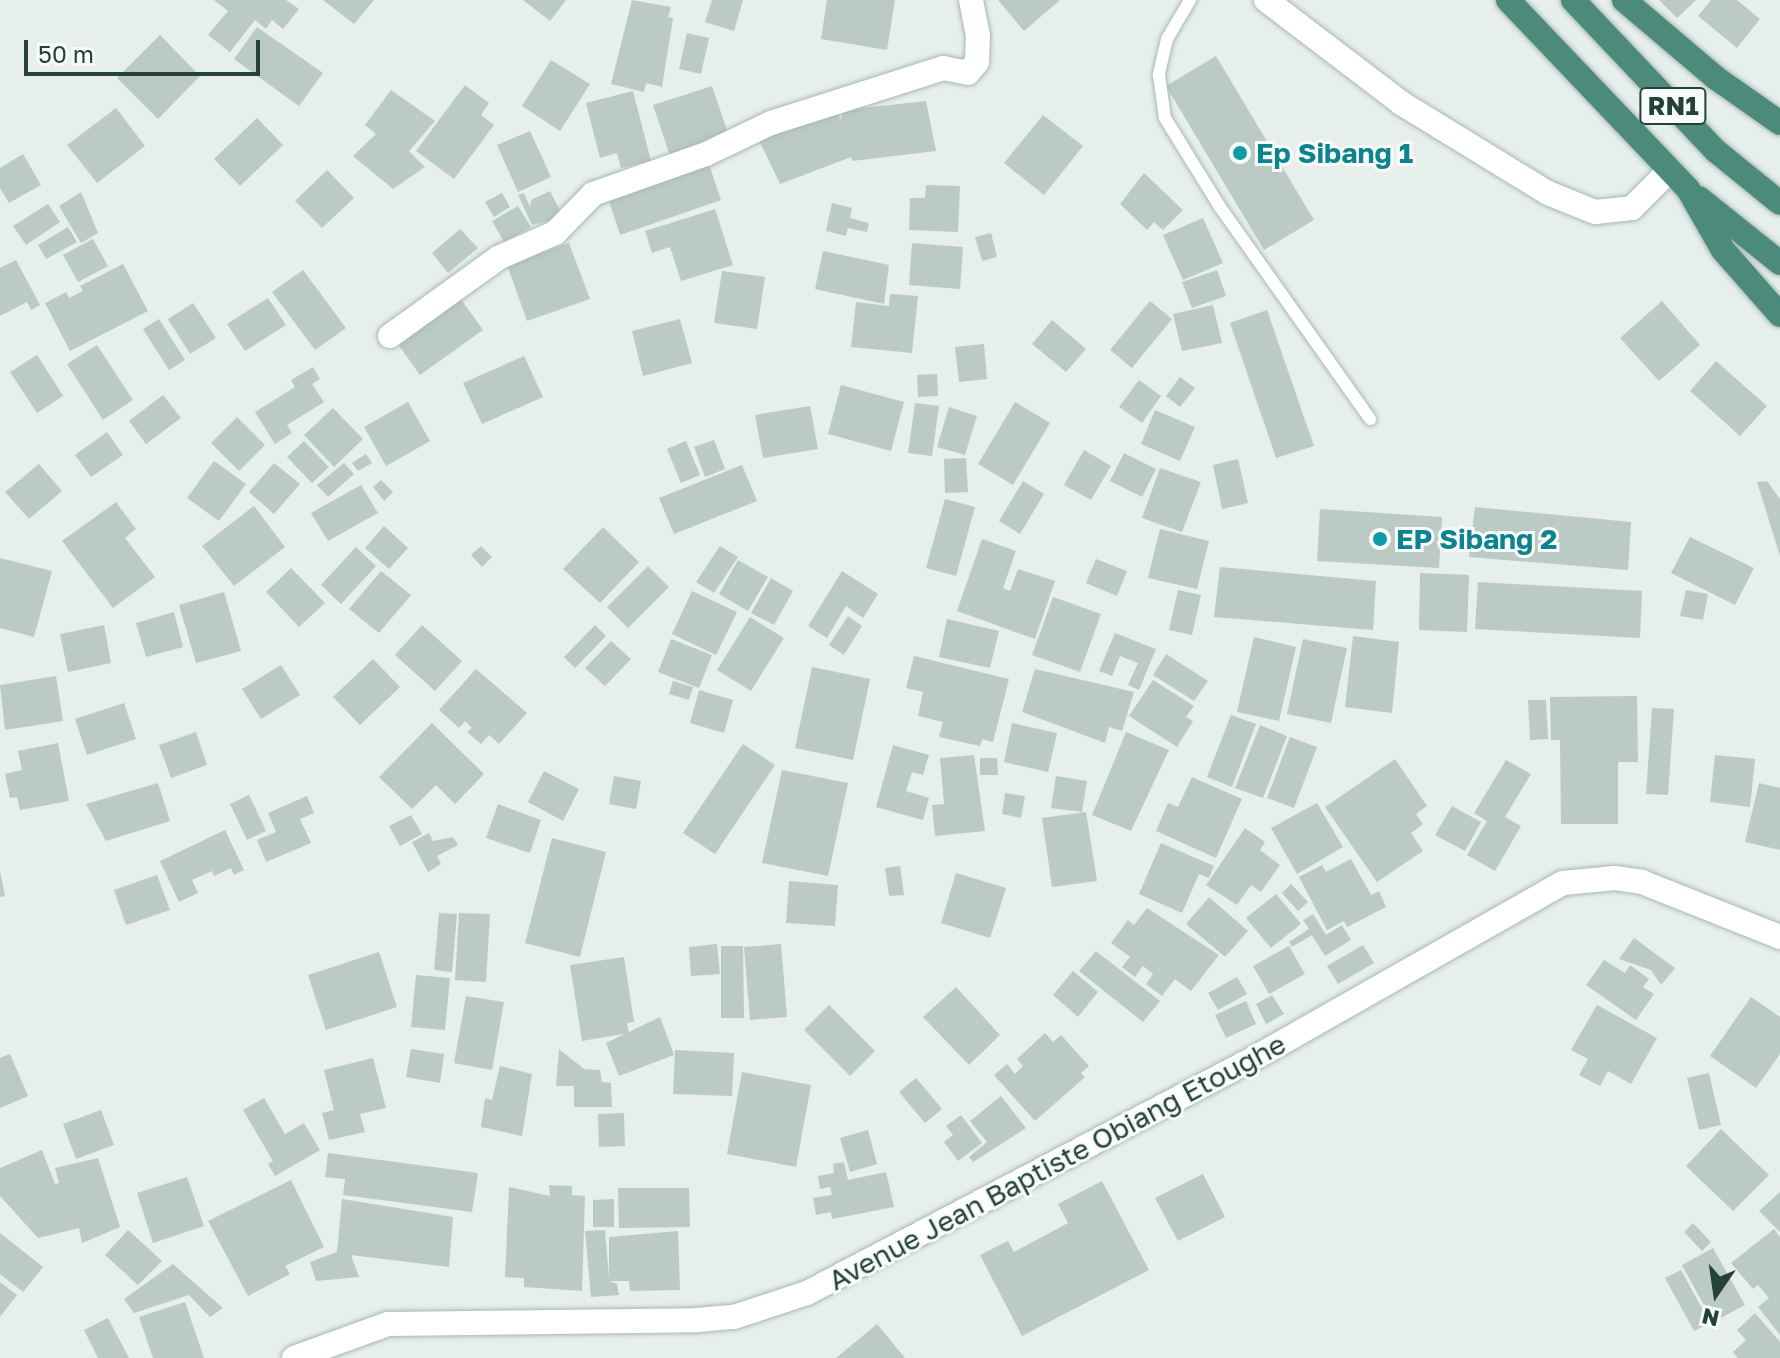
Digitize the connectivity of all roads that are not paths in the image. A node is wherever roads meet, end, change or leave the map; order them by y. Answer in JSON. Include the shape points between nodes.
{"nodes":[{"id":1,"x":971,"y":0,"type":"edge"},
{"id":2,"x":1190,"y":0,"type":"edge"},
{"id":3,"x":1266,"y":0,"type":"edge"},
{"id":4,"x":1508,"y":0,"type":"edge"},
{"id":5,"x":1573,"y":0,"type":"edge"},
{"id":6,"x":1624,"y":0,"type":"edge"},
{"id":7,"x":1780,"y":123,"type":"edge"},
{"id":8,"x":1669,"y":171,"type":"junction"},
{"id":9,"x":1688,"y":189,"type":"junction"},
{"id":10,"x":1780,"y":203,"type":"edge"},
{"id":11,"x":1780,"y":263,"type":"edge"},
{"id":12,"x":1780,"y":315,"type":"edge"},
{"id":13,"x":390,"y":336,"type":"dead end"},
{"id":14,"x":1370,"y":419,"type":"dead end"},
{"id":15,"x":1780,"y":937,"type":"edge"},
{"id":16,"x":294,"y":1358,"type":"edge"}],
"edges":[{"from":1,"to":13,"type":"street","via":[[977,62],[968,73],[943,68],[771,123],[706,154],[593,194],[555,233],[498,258]]},
{"from":2,"to":14,"type":"lane","via":[[1167,39],[1159,75],[1165,118],[1220,207]]},
{"from":3,"to":8,"type":"street","via":[[1401,103],[1548,193],[1595,212],[1632,208]]},
{"from":4,"to":8,"type":"highway","number":"RN1"},
{"from":5,"to":10,"type":"highway","number":"RN1","via":[[1716,151]]},
{"from":6,"to":7,"type":"highway","via":[[1716,78]]},
{"from":8,"to":9,"type":"highway","number":"RN1"},
{"from":9,"to":11,"type":"highway","number":"RN1"},
{"from":9,"to":12,"type":"highway","via":[[1723,250]]},
{"from":15,"to":16,"type":"street","name":"Avenue Jean Baptiste Obiang Etoughe","via":[[1642,882],[1615,878],[1563,883],[1244,1064],[807,1293],[734,1317],[697,1320],[388,1324]]}]}
